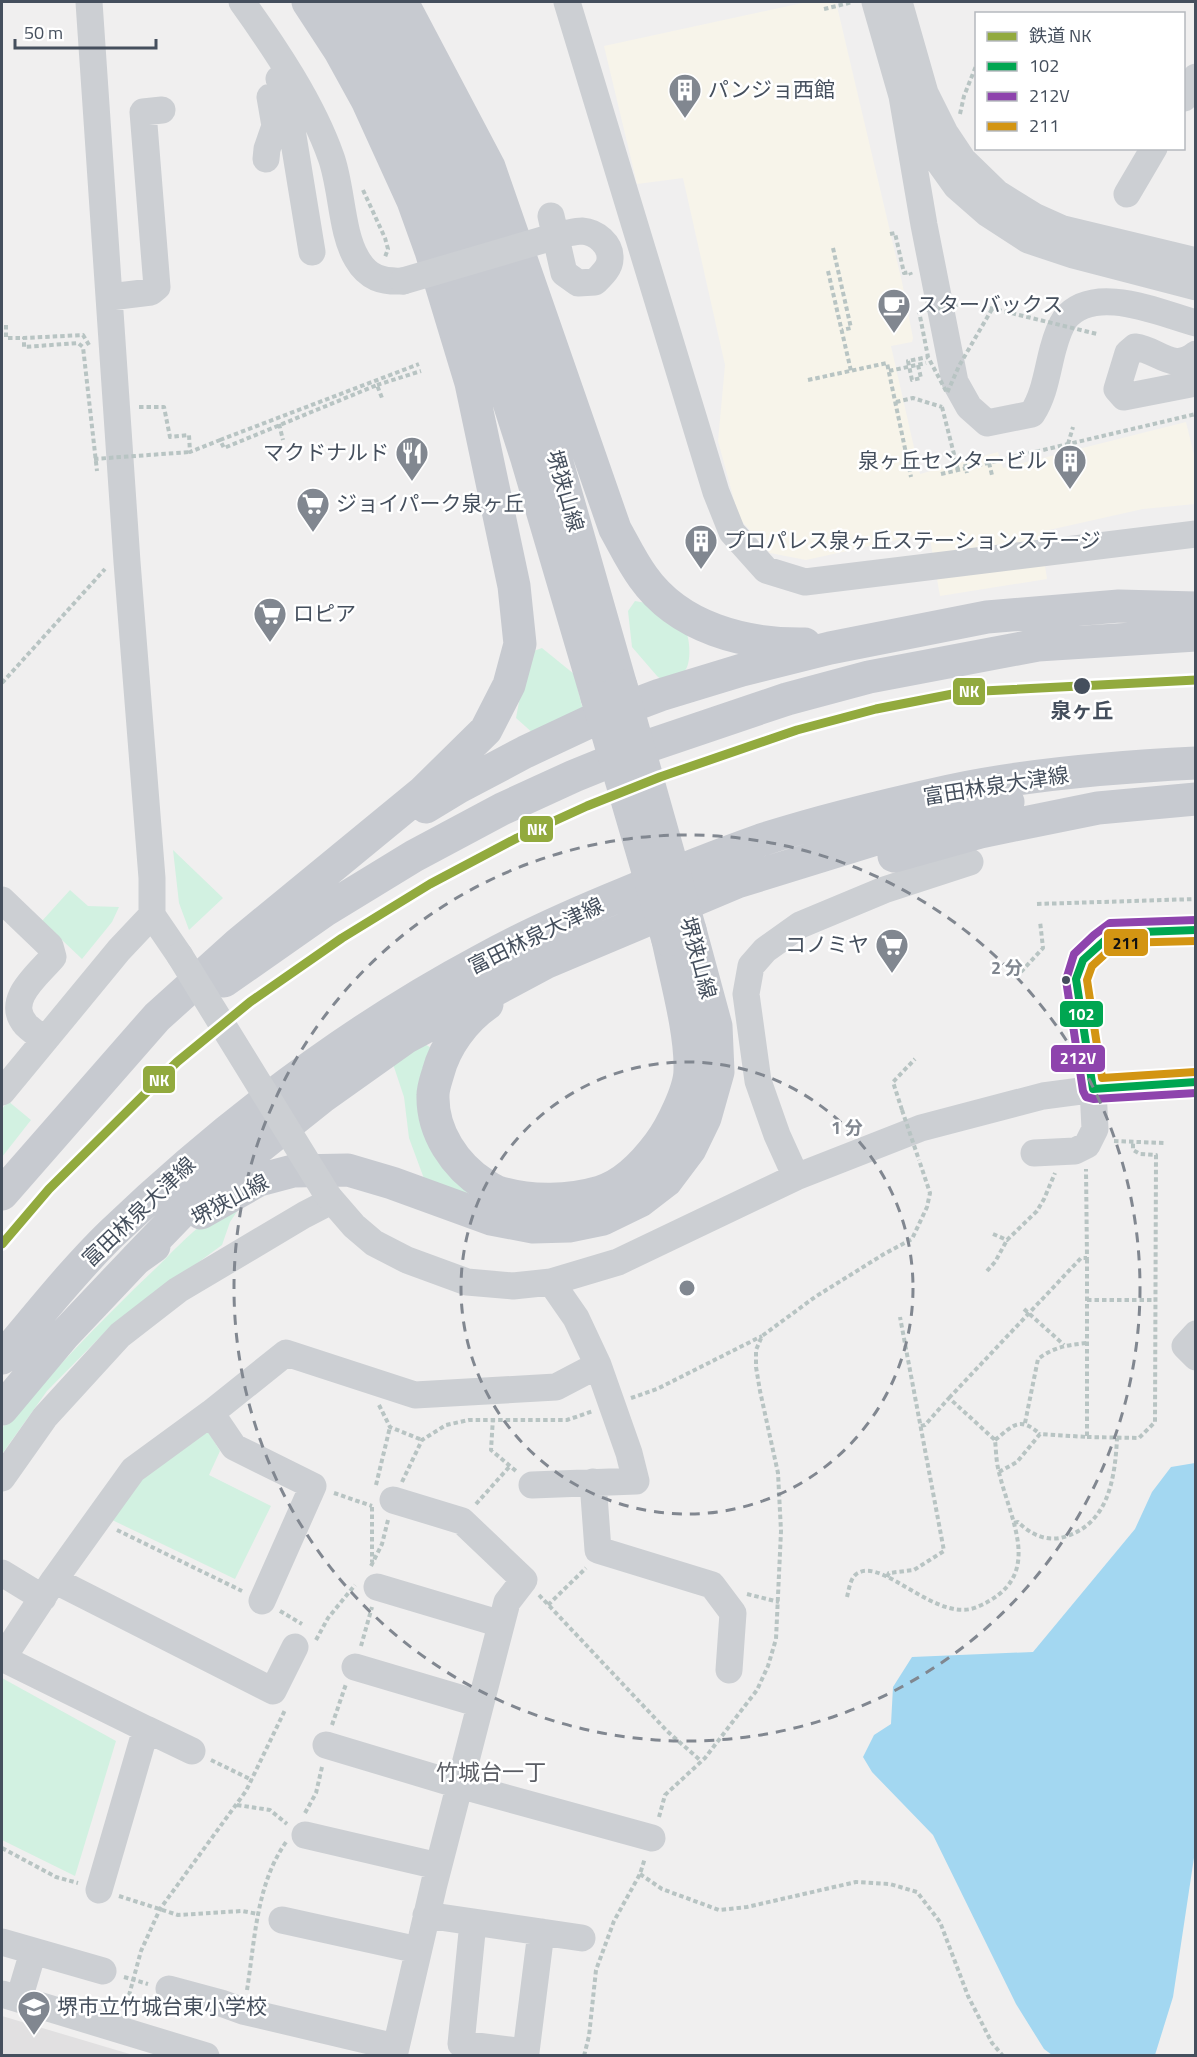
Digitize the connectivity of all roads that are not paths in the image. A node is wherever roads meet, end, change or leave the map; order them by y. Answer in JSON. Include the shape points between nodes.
{"nodes":[{"id":1,"x":89,"y":2,"type":"edge"},
{"id":2,"x":226,"y":2,"type":"edge"},
{"id":3,"x":242,"y":2,"type":"edge"},
{"id":4,"x":324,"y":2,"type":"edge"},
{"id":5,"x":370,"y":2,"type":"edge"},
{"id":6,"x":567,"y":2,"type":"edge"},
{"id":7,"x":876,"y":2,"type":"edge"},
{"id":8,"x":899,"y":2,"type":"edge"},
{"id":9,"x":392,"y":6,"type":"edge"},
{"id":10,"x":349,"y":42,"type":"junction"},
{"id":11,"x":425,"y":72,"type":"junction"},
{"id":12,"x":1196,"y":77,"type":"edge"},
{"id":13,"x":902,"y":96,"type":"junction"},
{"id":14,"x":1185,"y":96,"type":"edge"},
{"id":15,"x":162,"y":110,"type":"dead end"},
{"id":16,"x":1153,"y":150,"type":"edge"},
{"id":17,"x":966,"y":179,"type":"junction"},
{"id":18,"x":1127,"y":194,"type":"dead end"},
{"id":19,"x":551,"y":216,"type":"dead end"},
{"id":20,"x":924,"y":225,"type":"junction"},
{"id":21,"x":312,"y":252,"type":"dead end"},
{"id":22,"x":1196,"y":261,"type":"edge"},
{"id":23,"x":1196,"y":287,"type":"edge"},
{"id":24,"x":111,"y":297,"type":"junction"},
{"id":25,"x":1196,"y":323,"type":"edge"},
{"id":26,"x":1196,"y":354,"type":"edge"},
{"id":27,"x":1196,"y":383,"type":"edge"},
{"id":28,"x":1196,"y":534,"type":"edge"},
{"id":29,"x":1196,"y":586,"type":"edge"},
{"id":30,"x":1196,"y":608,"type":"edge"},
{"id":31,"x":987,"y":617,"type":"junction"},
{"id":32,"x":1196,"y":635,"type":"edge"},
{"id":33,"x":887,"y":636,"type":"junction"},
{"id":34,"x":609,"y":691,"type":"junction"},
{"id":35,"x":1196,"y":763,"type":"edge"},
{"id":36,"x":1158,"y":765,"type":"junction"},
{"id":37,"x":1196,"y":799,"type":"edge"},
{"id":38,"x":970,"y":862,"type":"dead end"},
{"id":39,"x":292,"y":899,"type":"junction"},
{"id":40,"x":2,"y":900,"type":"edge"},
{"id":41,"x":152,"y":915,"type":"junction"},
{"id":42,"x":622,"y":930,"type":"junction"},
{"id":43,"x":1196,"y":930,"type":"edge"},
{"id":44,"x":679,"y":935,"type":"junction"},
{"id":45,"x":547,"y":962,"type":"junction"},
{"id":46,"x":45,"y":1040,"type":"junction"},
{"id":47,"x":1196,"y":1082,"type":"edge"},
{"id":48,"x":1093,"y":1089,"type":"junction"},
{"id":49,"x":2,"y":1092,"type":"edge"},
{"id":50,"x":1034,"y":1153,"type":"dead end"},
{"id":51,"x":25,"y":1167,"type":"junction"},
{"id":52,"x":796,"y":1177,"type":"junction"},
{"id":53,"x":2,"y":1194,"type":"edge"},
{"id":54,"x":330,"y":1198,"type":"junction"},
{"id":55,"x":136,"y":1259,"type":"junction"},
{"id":56,"x":551,"y":1282,"type":"junction"},
{"id":57,"x":1196,"y":1334,"type":"edge"},
{"id":58,"x":1196,"y":1357,"type":"edge"},
{"id":59,"x":2,"y":1359,"type":"edge"},
{"id":60,"x":598,"y":1365,"type":"junction"},
{"id":61,"x":2,"y":1408,"type":"edge"},
{"id":62,"x":211,"y":1413,"type":"junction"},
{"id":63,"x":2,"y":1478,"type":"edge"},
{"id":64,"x":593,"y":1482,"type":"junction"},
{"id":65,"x":532,"y":1485,"type":"road end"},
{"id":66,"x":382,"y":1503,"type":"road end"},
{"id":67,"x":2,"y":1573,"type":"edge"},
{"id":68,"x":377,"y":1587,"type":"dead end"},
{"id":69,"x":49,"y":1589,"type":"junction"},
{"id":70,"x":262,"y":1600,"type":"road end"},
{"id":71,"x":501,"y":1624,"type":"junction"},
{"id":72,"x":296,"y":1647,"type":"dead end"},
{"id":73,"x":2,"y":1659,"type":"edge"},
{"id":74,"x":355,"y":1667,"type":"dead end"},
{"id":75,"x":729,"y":1670,"type":"dead end"},
{"id":76,"x":480,"y":1704,"type":"junction"},
{"id":77,"x":146,"y":1729,"type":"junction"},
{"id":78,"x":326,"y":1745,"type":"dead end"},
{"id":79,"x":192,"y":1750,"type":"road end"},
{"id":80,"x":459,"y":1785,"type":"junction"},
{"id":81,"x":305,"y":1835,"type":"road end"},
{"id":82,"x":652,"y":1838,"type":"road end"},
{"id":83,"x":438,"y":1866,"type":"junction"},
{"id":84,"x":99,"y":1890,"type":"road end"},
{"id":85,"x":426,"y":1915,"type":"junction"},
{"id":86,"x":282,"y":1920,"type":"road end"},
{"id":87,"x":473,"y":1922,"type":"junction"},
{"id":88,"x":541,"y":1932,"type":"junction"},
{"id":89,"x":582,"y":1938,"type":"dead end"},
{"id":90,"x":2,"y":1942,"type":"edge"},
{"id":91,"x":418,"y":1950,"type":"junction"},
{"id":92,"x":33,"y":1952,"type":"junction"},
{"id":93,"x":103,"y":1971,"type":"road end"},
{"id":94,"x":169,"y":1989,"type":"road end"},
{"id":95,"x":10,"y":1996,"type":"edge"},
{"id":96,"x":394,"y":2051,"type":"edge"},
{"id":97,"x":206,"y":2055,"type":"edge"}],
"edges":[{"from":1,"to":24,"type":"street"},
{"from":2,"to":21,"type":"street","via":[[285,87],[271,148]]},
{"from":3,"to":19,"type":"street","bridge":true,"via":[[316,121],[332,159],[356,258],[369,275],[386,282],[403,281],[517,248],[529,244],[551,238],[563,234],[582,231],[597,236],[608,248],[611,260],[595,282],[578,283],[564,273],[556,238],[554,227]]},
{"from":4,"to":10,"type":"main road","name":"堺狭山線"},
{"from":5,"to":11,"type":"main road","name":"堺狭山線"},
{"from":6,"to":28,"type":"street","via":[[586,107],[716,492],[732,532],[766,570],[805,582]]},
{"from":7,"to":13,"type":"street"},
{"from":8,"to":17,"type":"street","via":[[925,93],[963,160]]},
{"from":9,"to":11,"type":"main road"},
{"from":10,"to":34,"type":"main road","name":"堺狭山線","via":[[442,193],[527,459]]},
{"from":10,"to":39,"type":"main road","via":[[367,100],[431,251],[473,394],[514,586],[520,644],[509,685],[486,730],[423,792]]},
{"from":11,"to":33,"type":"main road","via":[[489,167],[615,529],[643,578],[663,599],[700,625],[747,640],[790,644]]},
{"from":11,"to":34,"type":"main road","name":"堺狭山線","via":[[467,182],[554,452]]},
{"from":12,"to":14,"type":"street"},
{"from":13,"to":17,"type":"street","via":[[931,151]]},
{"from":13,"to":20,"type":"street"},
{"from":15,"to":24,"type":"street","via":[[143,112],[157,287],[151,292]]},
{"from":16,"to":18,"type":"street"},
{"from":17,"to":20,"type":"street","via":[[931,203]]},
{"from":17,"to":22,"type":"street","via":[[1063,230]]},
{"from":17,"to":23,"type":"street","via":[[988,214],[1028,240]]},
{"from":20,"to":25,"type":"street","via":[[955,382],[969,406],[987,423],[1032,414],[1042,396],[1059,330],[1066,318],[1084,304],[1123,303]]},
{"from":24,"to":41,"type":"street"},
{"from":26,"to":27,"type":"street","via":[[1173,363],[1135,347],[1128,353],[1117,389],[1124,397]]},
{"from":29,"to":31,"type":"main road","via":[[1112,591]]},
{"from":30,"to":31,"type":"main road","via":[[1119,606]]},
{"from":31,"to":33,"type":"main road"},
{"from":32,"to":51,"type":"main road","via":[[1038,645],[868,677],[787,699],[648,746],[574,776],[414,856],[324,911],[230,976],[156,1038]]},
{"from":33,"to":39,"type":"main road","via":[[742,670],[591,721],[459,787],[395,826]]},
{"from":34,"to":44,"type":"main road","name":"堺狭山線","bridge":true},
{"from":35,"to":36,"type":"main road","name":"富田林泉大津線"},
{"from":36,"to":42,"type":"main road","via":[[960,813],[851,846],[737,882]]},
{"from":36,"to":59,"type":"main road","name":"富田林泉大津線","via":[[996,783],[825,820],[699,863],[556,922],[481,960],[396,1009],[235,1124],[109,1237]]},
{"from":37,"to":42,"type":"main road","via":[[1098,808],[980,832]]},
{"from":38,"to":52,"type":"street","via":[[884,890],[800,925],[765,950],[751,966],[746,994],[758,1081]]},
{"from":39,"to":51,"type":"main road","via":[[157,1017]]},
{"from":40,"to":46,"type":"street","via":[[50,946],[54,957],[19,996],[17,1010],[25,1024]]},
{"from":41,"to":46,"type":"street"},
{"from":41,"to":54,"type":"street","bridge":true},
{"from":42,"to":45,"type":"main road"},
{"from":43,"to":48,"type":"street","via":[[1113,933],[1083,960],[1076,979]]},
{"from":44,"to":45,"type":"main road","name":"堺狭山線","via":[[690,1071],[679,1109],[649,1157],[627,1177],[602,1192],[537,1199],[500,1193],[475,1178],[454,1158],[438,1127],[433,1094],[441,1061],[458,1031],[480,1009]]},
{"from":44,"to":55,"type":"main road","name":"堺狭山線","via":[[716,1026],[718,1072],[705,1118],[690,1149],[666,1181],[640,1201],[603,1219],[569,1226],[533,1227],[491,1219],[348,1170],[293,1171],[259,1180],[198,1215]]},
{"from":45,"to":55,"type":"main road","via":[[405,1038],[322,1097],[193,1200]]},
{"from":46,"to":49,"type":"street"},
{"from":47,"to":48,"type":"street"},
{"from":48,"to":50,"type":"street","via":[[1095,1129],[1087,1145],[1075,1151]]},
{"from":48,"to":52,"type":"street","via":[[1043,1096],[921,1128]]},
{"from":51,"to":53,"type":"main road"},
{"from":52,"to":56,"type":"street","via":[[618,1262]]},
{"from":54,"to":56,"type":"street","via":[[374,1243],[407,1260],[467,1282],[513,1286]]},
{"from":54,"to":63,"type":"street","via":[[178,1290],[120,1335],[45,1417]]},
{"from":55,"to":61,"type":"main road","name":"堺狭山線"},
{"from":56,"to":60,"type":"street","via":[[576,1318]]},
{"from":57,"to":58,"type":"street","via":[[1185,1346]]},
{"from":60,"to":62,"type":"street","via":[[555,1387],[415,1395],[286,1353]]},
{"from":60,"to":64,"type":"street","via":[[636,1481]]},
{"from":62,"to":69,"type":"street","via":[[133,1470]]},
{"from":62,"to":70,"type":"street","via":[[234,1447],[314,1486]]},
{"from":64,"to":65,"type":"street"},
{"from":64,"to":75,"type":"street","via":[[598,1550],[712,1585],[733,1613]]},
{"from":66,"to":71,"type":"street","via":[[462,1521],[524,1580],[507,1602]]},
{"from":67,"to":69,"type":"street"},
{"from":68,"to":71,"type":"street"},
{"from":69,"to":72,"type":"street","via":[[273,1691]]},
{"from":69,"to":73,"type":"street"},
{"from":71,"to":76,"type":"street"},
{"from":73,"to":77,"type":"street"},
{"from":74,"to":76,"type":"street"},
{"from":76,"to":80,"type":"street"},
{"from":77,"to":79,"type":"street"},
{"from":77,"to":84,"type":"street"},
{"from":78,"to":80,"type":"street"},
{"from":80,"to":82,"type":"street"},
{"from":80,"to":83,"type":"street"},
{"from":81,"to":83,"type":"street"},
{"from":83,"to":85,"type":"street"},
{"from":85,"to":87,"type":"street"},
{"from":85,"to":91,"type":"street"},
{"from":86,"to":91,"type":"street"},
{"from":87,"to":88,"type":"street"},
{"from":87,"to":88,"type":"street","via":[[461,2044],[526,2052]]},
{"from":88,"to":89,"type":"street"},
{"from":90,"to":92,"type":"street"},
{"from":91,"to":96,"type":"street"},
{"from":92,"to":93,"type":"street"},
{"from":92,"to":95,"type":"street"},
{"from":94,"to":96,"type":"street"},
{"from":95,"to":97,"type":"street"}]}
